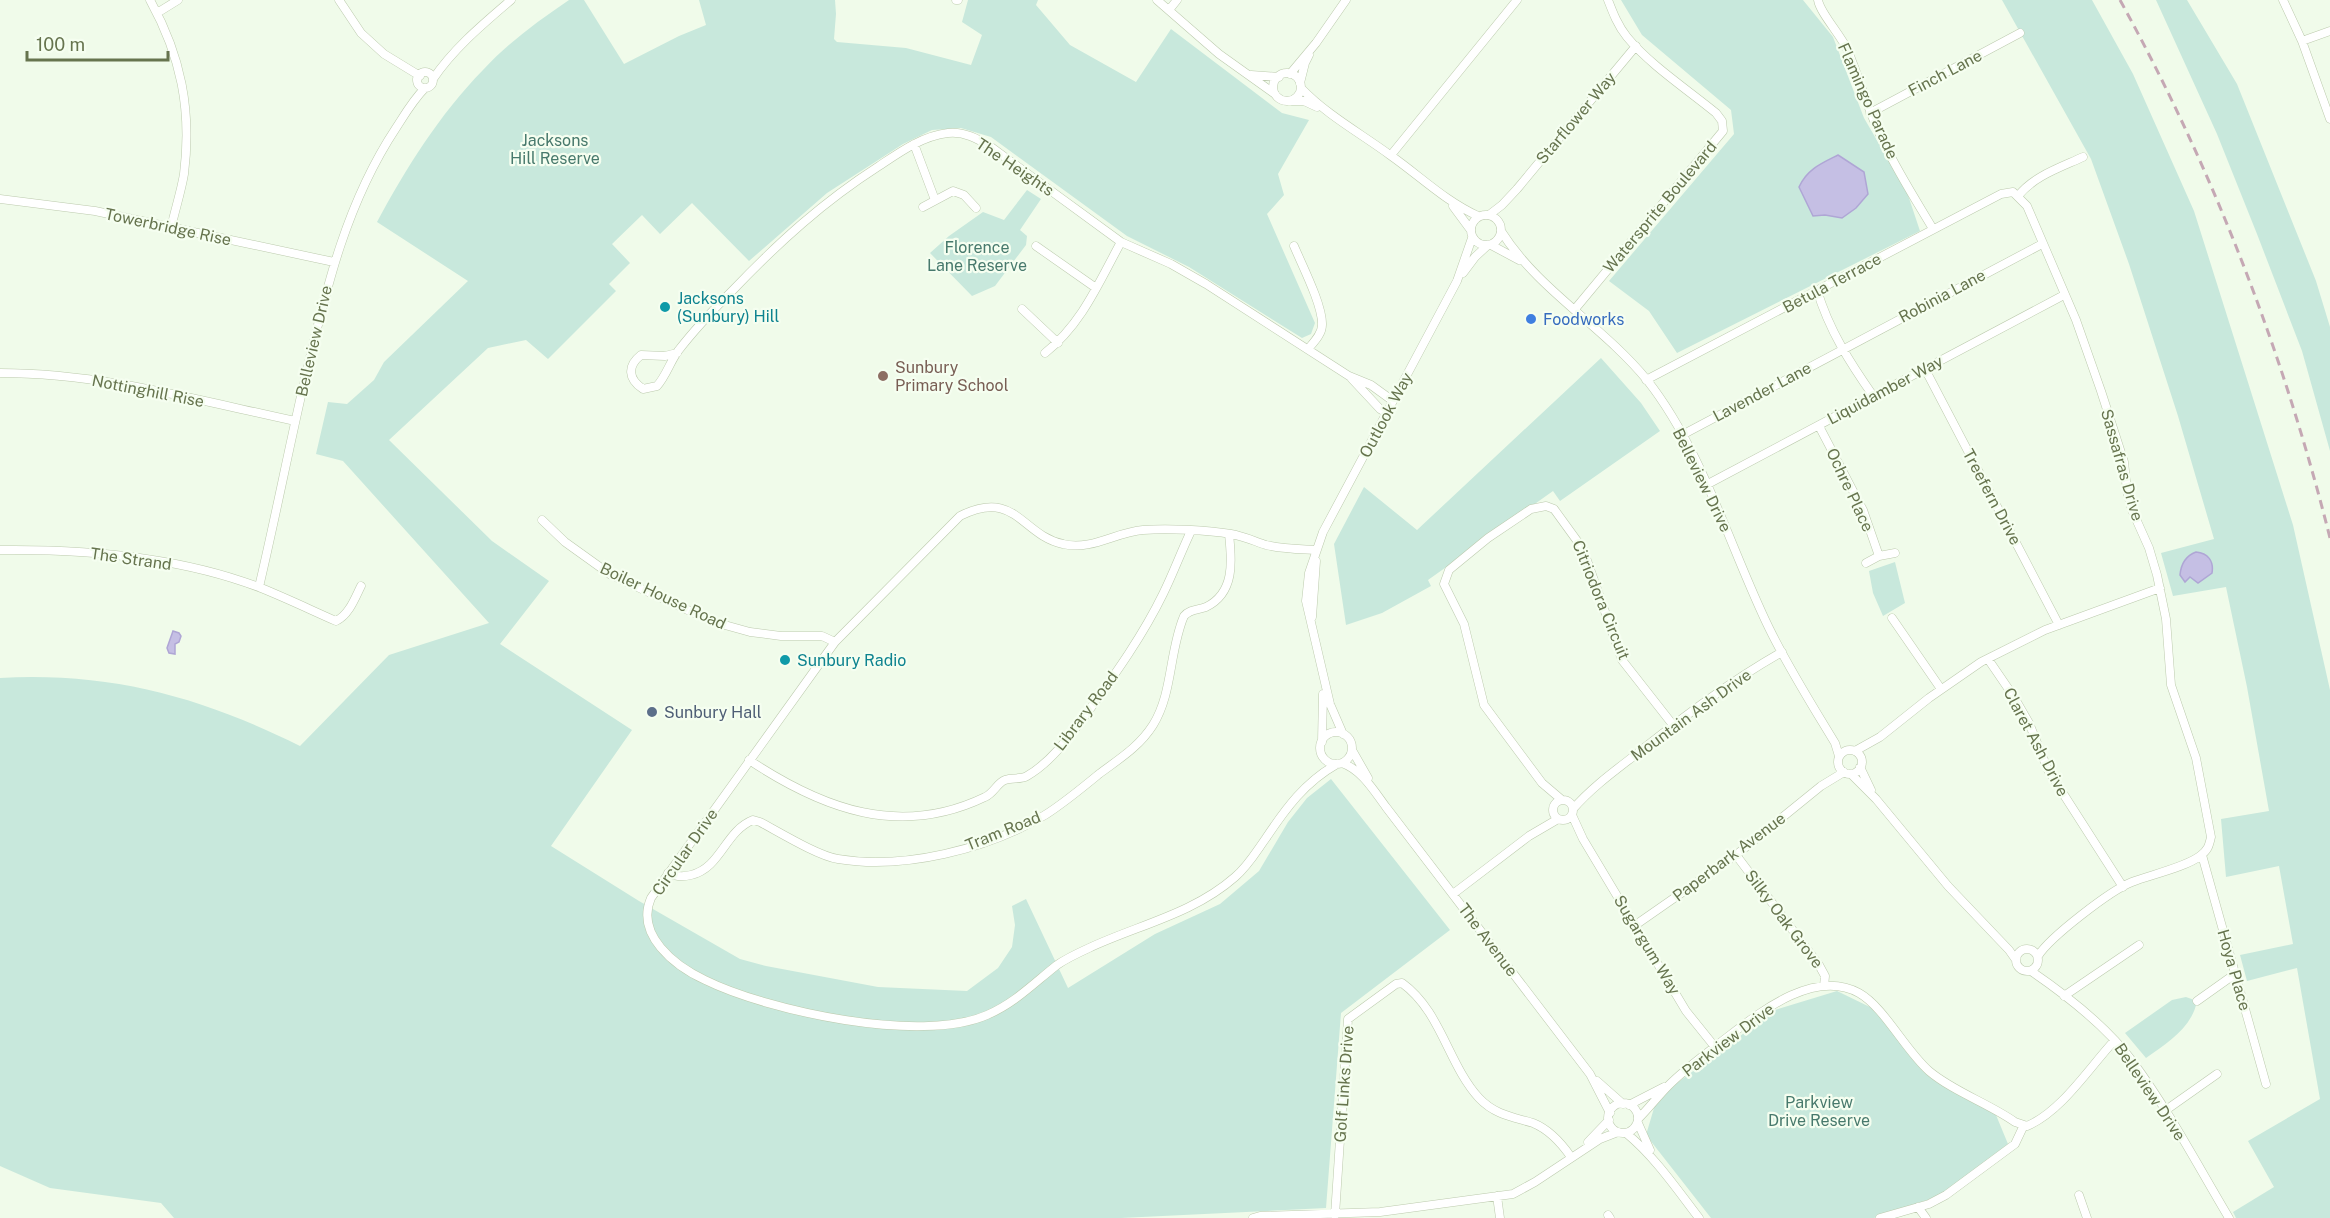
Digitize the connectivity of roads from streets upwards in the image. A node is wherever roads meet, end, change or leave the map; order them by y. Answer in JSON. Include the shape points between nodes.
{"nodes":[{"id":1,"x":150,"y":0,"type":"edge"},
{"id":2,"x":178,"y":0,"type":"edge"},
{"id":3,"x":339,"y":0,"type":"edge"},
{"id":4,"x":511,"y":0,"type":"edge"},
{"id":5,"x":1157,"y":0,"type":"edge"},
{"id":6,"x":1177,"y":0,"type":"edge"},
{"id":7,"x":1346,"y":0,"type":"edge"},
{"id":8,"x":1517,"y":0,"type":"edge"},
{"id":9,"x":1608,"y":0,"type":"edge"},
{"id":10,"x":2283,"y":0,"type":"edge"},
{"id":11,"x":1818,"y":2,"type":"edge"},
{"id":12,"x":1169,"y":10,"type":"junction"},
{"id":13,"x":157,"y":13,"type":"junction"},
{"id":14,"x":2330,"y":31,"type":"edge"},
{"id":15,"x":2020,"y":33,"type":"dead end"},
{"id":16,"x":2302,"y":41,"type":"junction"},
{"id":17,"x":1316,"y":43,"type":"junction"},
{"id":18,"x":1636,"y":46,"type":"junction"},
{"id":19,"x":449,"y":57,"type":"junction"},
{"id":20,"x":1290,"y":74,"type":"junction"},
{"id":21,"x":1247,"y":75,"type":"junction"},
{"id":22,"x":1279,"y":77,"type":"junction"},
{"id":23,"x":433,"y":79,"type":"junction"},
{"id":24,"x":422,"y":80,"type":"junction"},
{"id":25,"x":1300,"y":86,"type":"junction"},
{"id":26,"x":1275,"y":94,"type":"junction"},
{"id":27,"x":1290,"y":101,"type":"junction"},
{"id":28,"x":1327,"y":111,"type":"junction"},
{"id":29,"x":1870,"y":113,"type":"junction"},
{"id":30,"x":2330,"y":119,"type":"edge"},
{"id":31,"x":914,"y":144,"type":"junction"},
{"id":32,"x":1391,"y":155,"type":"junction"},
{"id":33,"x":2083,"y":157,"type":"dead end"},
{"id":34,"x":1516,"y":189,"type":"junction"},
{"id":35,"x":2018,"y":196,"type":"junction"},
{"id":36,"x":1446,"y":198,"type":"junction"},
{"id":37,"x":0,"y":199,"type":"edge"},
{"id":38,"x":935,"y":200,"type":"junction"},
{"id":39,"x":923,"y":207,"type":"dead end"},
{"id":40,"x":976,"y":208,"type":"dead end"},
{"id":41,"x":1490,"y":215,"type":"junction"},
{"id":42,"x":1478,"y":216,"type":"junction"},
{"id":43,"x":1498,"y":221,"type":"junction"},
{"id":44,"x":171,"y":228,"type":"junction"},
{"id":45,"x":1933,"y":229,"type":"junction"},
{"id":46,"x":1501,"y":231,"type":"junction"},
{"id":47,"x":1471,"y":233,"type":"junction"},
{"id":48,"x":1121,"y":242,"type":"junction"},
{"id":49,"x":2042,"y":244,"type":"junction"},
{"id":50,"x":1490,"y":245,"type":"junction"},
{"id":51,"x":1036,"y":246,"type":"dead end"},
{"id":52,"x":1294,"y":246,"type":"dead end"},
{"id":53,"x":334,"y":262,"type":"junction"},
{"id":54,"x":1530,"y":268,"type":"junction"},
{"id":55,"x":1458,"y":281,"type":"junction"},
{"id":56,"x":1096,"y":288,"type":"junction"},
{"id":57,"x":1817,"y":290,"type":"junction"},
{"id":58,"x":2064,"y":295,"type":"junction"},
{"id":59,"x":1022,"y":309,"type":"dead end"},
{"id":60,"x":1575,"y":309,"type":"junction"},
{"id":61,"x":1058,"y":343,"type":"junction"},
{"id":62,"x":1308,"y":349,"type":"junction"},
{"id":63,"x":1841,"y":350,"type":"junction"},
{"id":64,"x":677,"y":353,"type":"junction"},
{"id":65,"x":1045,"y":353,"type":"dead end"},
{"id":66,"x":1925,"y":369,"type":"junction"},
{"id":67,"x":0,"y":373,"type":"edge"},
{"id":68,"x":1349,"y":376,"type":"junction"},
{"id":69,"x":1646,"y":380,"type":"junction"},
{"id":70,"x":1874,"y":397,"type":"junction"},
{"id":71,"x":1394,"y":401,"type":"junction"},
{"id":72,"x":1387,"y":413,"type":"junction"},
{"id":73,"x":295,"y":421,"type":"junction"},
{"id":74,"x":1819,"y":426,"type":"junction"},
{"id":75,"x":1682,"y":435,"type":"junction"},
{"id":76,"x":1706,"y":485,"type":"junction"},
{"id":77,"x":542,"y":520,"type":"dead end"},
{"id":78,"x":1191,"y":531,"type":"junction"},
{"id":79,"x":1229,"y":534,"type":"junction"},
{"id":80,"x":0,"y":550,"type":"edge"},
{"id":81,"x":1316,"y":550,"type":"junction"},
{"id":82,"x":1895,"y":553,"type":"dead end"},
{"id":83,"x":1879,"y":556,"type":"junction"},
{"id":84,"x":1866,"y":563,"type":"dead end"},
{"id":85,"x":361,"y":586,"type":"dead end"},
{"id":86,"x":259,"y":587,"type":"junction"},
{"id":87,"x":2160,"y":588,"type":"junction"},
{"id":88,"x":1892,"y":618,"type":"dead end"},
{"id":89,"x":2059,"y":625,"type":"junction"},
{"id":90,"x":835,"y":642,"type":"junction"},
{"id":91,"x":1782,"y":652,"type":"junction"},
{"id":92,"x":1988,"y":659,"type":"junction"},
{"id":93,"x":1322,"y":671,"type":"junction"},
{"id":94,"x":1941,"y":690,"type":"junction"},
{"id":95,"x":1673,"y":725,"type":"junction"},
{"id":96,"x":1825,"y":726,"type":"junction"},
{"id":97,"x":1343,"y":734,"type":"junction"},
{"id":98,"x":1880,"y":737,"type":"junction"},
{"id":99,"x":1321,"y":744,"type":"junction"},
{"id":100,"x":1352,"y":750,"type":"junction"},
{"id":101,"x":1852,"y":750,"type":"junction"},
{"id":102,"x":750,"y":760,"type":"junction"},
{"id":103,"x":1838,"y":760,"type":"junction"},
{"id":104,"x":1340,"y":764,"type":"junction"},
{"id":105,"x":1861,"y":764,"type":"junction"},
{"id":106,"x":1847,"y":773,"type":"junction"},
{"id":107,"x":1602,"y":781,"type":"junction"},
{"id":108,"x":1542,"y":783,"type":"junction"},
{"id":109,"x":1821,"y":786,"type":"junction"},
{"id":110,"x":1876,"y":799,"type":"junction"},
{"id":111,"x":1565,"y":800,"type":"junction"},
{"id":112,"x":1386,"y":807,"type":"junction"},
{"id":113,"x":1553,"y":809,"type":"junction"},
{"id":114,"x":1573,"y":812,"type":"junction"},
{"id":115,"x":1561,"y":820,"type":"junction"},
{"id":116,"x":1529,"y":836,"type":"junction"},
{"id":117,"x":1583,"y":839,"type":"junction"},
{"id":118,"x":2205,"y":853,"type":"junction"},
{"id":119,"x":1736,"y":855,"type":"junction"},
{"id":120,"x":668,"y":873,"type":"junction"},
{"id":121,"x":2124,"y":886,"type":"junction"},
{"id":122,"x":1453,"y":894,"type":"junction"},
{"id":123,"x":1634,"y":926,"type":"junction"},
{"id":124,"x":1994,"y":934,"type":"junction"},
{"id":125,"x":2056,"y":936,"type":"junction"},
{"id":126,"x":2139,"y":945,"type":"dead end"},
{"id":127,"x":2027,"y":950,"type":"junction"},
{"id":128,"x":2038,"y":956,"type":"junction"},
{"id":129,"x":2016,"y":960,"type":"junction"},
{"id":130,"x":2038,"y":965,"type":"junction"},
{"id":131,"x":2031,"y":971,"type":"junction"},
{"id":132,"x":2235,"y":974,"type":"junction"},
{"id":133,"x":2049,"y":984,"type":"junction"},
{"id":134,"x":1824,"y":986,"type":"junction"},
{"id":135,"x":2064,"y":996,"type":"junction"},
{"id":136,"x":2197,"y":1000,"type":"dead end"},
{"id":137,"x":2115,"y":1041,"type":"junction"},
{"id":138,"x":1715,"y":1047,"type":"junction"},
{"id":139,"x":1590,"y":1074,"type":"junction"},
{"id":140,"x":2217,"y":1074,"type":"dead end"},
{"id":141,"x":2266,"y":1084,"type":"dead end"},
{"id":142,"x":1669,"y":1085,"type":"junction"},
{"id":143,"x":1626,"y":1104,"type":"junction"},
{"id":144,"x":2166,"y":1110,"type":"junction"},
{"id":145,"x":1609,"y":1116,"type":"junction"},
{"id":146,"x":1638,"y":1121,"type":"junction"},
{"id":147,"x":2024,"y":1125,"type":"junction"},
{"id":148,"x":1622,"y":1133,"type":"junction"},
{"id":149,"x":1573,"y":1155,"type":"junction"},
{"id":150,"x":1658,"y":1164,"type":"junction"},
{"id":151,"x":2079,"y":1195,"type":"dead end"},
{"id":152,"x":1497,"y":1196,"type":"junction"},
{"id":153,"x":1918,"y":1207,"type":"junction"},
{"id":154,"x":1335,"y":1215,"type":"junction"},
{"id":155,"x":1253,"y":1218,"type":"edge"},
{"id":156,"x":1500,"y":1218,"type":"edge"},
{"id":157,"x":1699,"y":1218,"type":"edge"},
{"id":158,"x":1880,"y":1218,"type":"edge"},
{"id":159,"x":1926,"y":1218,"type":"edge"},
{"id":160,"x":2087,"y":1218,"type":"edge"},
{"id":161,"x":2229,"y":1218,"type":"edge"}],
"edges":[{"from":1,"to":13,"type":"street"},
{"from":2,"to":13,"type":"street"},
{"from":3,"to":24,"type":"street","via":[[361,33]]},
{"from":4,"to":19,"type":"street"},
{"from":5,"to":12,"type":"street"},
{"from":6,"to":12,"type":"street"},
{"from":7,"to":17,"type":"street"},
{"from":8,"to":32,"type":"street"},
{"from":9,"to":18,"type":"street","name":"Watersprite Boulevard"},
{"from":10,"to":16,"type":"street"},
{"from":11,"to":29,"type":"street","name":"Flamingo Parade","via":[[1847,50]]},
{"from":12,"to":21,"type":"street"},
{"from":13,"to":44,"type":"street","via":[[185,92],[184,176]]},
{"from":14,"to":16,"type":"street"},
{"from":15,"to":29,"type":"street","name":"Finch Lane"},
{"from":16,"to":30,"type":"street"},
{"from":17,"to":20,"type":"street"},
{"from":17,"to":25,"type":"street","via":[[1305,63]]},
{"from":18,"to":34,"type":"street","name":"Starflower Way"},
{"from":18,"to":60,"type":"street","name":"Watersprite Boulevard","via":[[1716,112],[1723,131]]},
{"from":19,"to":23,"type":"street"},
{"from":19,"to":24,"type":"street"},
{"from":20,"to":22,"type":"street"},
{"from":20,"to":25,"type":"street"},
{"from":21,"to":22,"type":"street"},
{"from":21,"to":26,"type":"street"},
{"from":22,"to":26,"type":"street","via":[[1274,83]]},
{"from":23,"to":24,"type":"street"},
{"from":23,"to":24,"type":"street","name":"Belleview Drive","via":[[430,87]]},
{"from":24,"to":53,"type":"street","name":"Belleview Drive","via":[[370,171]]},
{"from":25,"to":27,"type":"street","via":[[1298,96]]},
{"from":25,"to":28,"type":"street"},
{"from":26,"to":27,"type":"street"},
{"from":27,"to":28,"type":"street","via":[[1304,101]]},
{"from":28,"to":32,"type":"street"},
{"from":29,"to":45,"type":"street","name":"Flamingo Parade"},
{"from":31,"to":38,"type":"street"},
{"from":31,"to":48,"type":"street","name":"The Heights","via":[[949,133],[980,140]]},
{"from":31,"to":64,"type":"street","name":"The Heights","via":[[855,181],[788,234]]},
{"from":32,"to":36,"type":"street"},
{"from":33,"to":35,"type":"street","via":[[2038,177]]},
{"from":34,"to":41,"type":"street","name":"Starflower Way"},
{"from":34,"to":43,"type":"street","name":"Starflower Way"},
{"from":35,"to":45,"type":"street","name":"Betula Terrace","via":[[2013,192],[2001,194]]},
{"from":35,"to":49,"type":"street","name":"Sassafras Drive","via":[[2027,206]]},
{"from":36,"to":42,"type":"street"},
{"from":36,"to":47,"type":"street"},
{"from":37,"to":44,"type":"street","name":"Towerbridge Rise","via":[[95,211]]},
{"from":38,"to":39,"type":"street"},
{"from":38,"to":40,"type":"street","via":[[957,191]]},
{"from":41,"to":42,"type":"street"},
{"from":41,"to":43,"type":"street"},
{"from":42,"to":47,"type":"street"},
{"from":43,"to":46,"type":"street"},
{"from":44,"to":53,"type":"street","name":"Towerbridge Rise"},
{"from":45,"to":57,"type":"street","name":"Betula Terrace"},
{"from":46,"to":50,"type":"street"},
{"from":46,"to":54,"type":"street","name":"Belleview Drive"},
{"from":47,"to":50,"type":"street","via":[[1480,245]]},
{"from":47,"to":55,"type":"street","name":"Outlook Way"},
{"from":48,"to":56,"type":"street"},
{"from":48,"to":62,"type":"street","name":"The Heights","via":[[1171,264]]},
{"from":49,"to":58,"type":"street","name":"Sassafras Drive"},
{"from":49,"to":63,"type":"street","name":"Robinia Lane"},
{"from":50,"to":54,"type":"street","name":"Belleview Drive"},
{"from":50,"to":55,"type":"street","name":"Outlook Way","via":[[1475,257]]},
{"from":51,"to":56,"type":"street"},
{"from":52,"to":62,"type":"street","via":[[1322,325]]},
{"from":53,"to":73,"type":"street","name":"Belleview Drive"},
{"from":54,"to":60,"type":"street","name":"Belleview Drive"},
{"from":55,"to":71,"type":"street","name":"Outlook Way"},
{"from":56,"to":61,"type":"street","via":[[1080,317]]},
{"from":57,"to":63,"type":"street"},
{"from":57,"to":69,"type":"street","name":"Betula Terrace"},
{"from":58,"to":66,"type":"street","name":"Liquidamber Way"},
{"from":58,"to":87,"type":"street","name":"Sassafras Drive","via":[[2101,391],[2124,462],[2132,510],[2149,548]]},
{"from":59,"to":61,"type":"street"},
{"from":60,"to":69,"type":"street","name":"Belleview Drive"},
{"from":61,"to":65,"type":"street"},
{"from":62,"to":68,"type":"street","name":"The Heights"},
{"from":63,"to":70,"type":"street"},
{"from":63,"to":75,"type":"street","name":"Lavender Lane"},
{"from":64,"to":64,"type":"street","name":"The Heights","via":[[657,386],[643,389],[633,380],[631,365],[641,355]]},
{"from":66,"to":70,"type":"street","name":"Liquidamber Way"},
{"from":66,"to":89,"type":"street","name":"Treefern Drive"},
{"from":67,"to":73,"type":"street","name":"Nottinghill Rise","via":[[75,377],[136,386]]},
{"from":68,"to":71,"type":"street","name":"The Heights"},
{"from":68,"to":72,"type":"street","name":"The Heights"},
{"from":69,"to":75,"type":"street","name":"Belleview Drive"},
{"from":70,"to":74,"type":"street","name":"Liquidamber Way"},
{"from":71,"to":72,"type":"street","name":"Outlook Way"},
{"from":72,"to":81,"type":"street","name":"Outlook Way"},
{"from":73,"to":86,"type":"street","name":"Belleview Drive"},
{"from":74,"to":76,"type":"street","name":"Liquidamber Way"},
{"from":74,"to":83,"type":"street","name":"Ochre Place","via":[[1863,510]]},
{"from":75,"to":76,"type":"street","name":"Belleview Drive"},
{"from":76,"to":91,"type":"street","name":"Belleview Drive"},
{"from":77,"to":90,"type":"street","name":"Boiler House Road","via":[[565,542],[611,574],[714,622],[750,632],[822,636]]},
{"from":78,"to":79,"type":"street","name":"Circular Drive"},
{"from":78,"to":90,"type":"street","name":"Circular Drive","via":[[1140,530],[1083,546],[1069,546],[1051,540],[1004,509],[970,511],[960,516]]},
{"from":78,"to":102,"type":"street","name":"Library Road","via":[[1163,595],[1131,650],[1065,742],[1025,777],[1004,780],[987,797],[919,816],[886,816],[804,793]]},
{"from":79,"to":81,"type":"street","name":"Circular Drive","via":[[1279,548]]},
{"from":79,"to":120,"type":"street","name":"Tram Road","via":[[1233,561],[1226,587],[1212,603],[1184,616],[1153,725],[1133,749],[1046,814],[979,843],[915,860],[890,862],[833,858],[753,820],[735,832],[707,869],[681,877]]},
{"from":80,"to":86,"type":"street","name":"The Strand","via":[[58,550],[153,560]]},
{"from":81,"to":93,"type":"street","name":"Outlook Way","via":[[1311,622]]},
{"from":82,"to":83,"type":"street"},
{"from":83,"to":84,"type":"street"},
{"from":85,"to":86,"type":"street","name":"The Strand","via":[[350,608],[336,621]]},
{"from":87,"to":89,"type":"street"},
{"from":87,"to":118,"type":"street","name":"Sassafras Drive","via":[[2171,685],[2196,758],[2211,837]]},
{"from":88,"to":94,"type":"street"},
{"from":89,"to":92,"type":"street"},
{"from":90,"to":102,"type":"street","name":"Circular Drive"},
{"from":91,"to":95,"type":"street","name":"Mountain Ash Drive","via":[[1730,683]]},
{"from":91,"to":96,"type":"street","name":"Belleview Drive"},
{"from":92,"to":94,"type":"street"},
{"from":92,"to":121,"type":"street","name":"Claret Ash Drive","via":[[2029,723],[2048,770]]},
{"from":93,"to":97,"type":"street","name":"Outlook Way"},
{"from":93,"to":99,"type":"street","name":"Outlook Way"},
{"from":94,"to":98,"type":"street"},
{"from":95,"to":107,"type":"street","name":"Mountain Ash Drive"},
{"from":95,"to":108,"type":"street","name":"Citriodora Circuit","via":[[1622,660],[1583,549],[1568,525],[1554,509],[1531,509],[1449,570],[1444,584],[1464,624],[1484,705]]},
{"from":96,"to":101,"type":"street","name":"Belleview Drive","via":[[1838,742]]},
{"from":96,"to":103,"type":"street","name":"Belleview Drive","via":[[1835,742]]},
{"from":97,"to":99,"type":"street","via":[[1328,735]]},
{"from":97,"to":100,"type":"street"},
{"from":98,"to":101,"type":"street"},
{"from":98,"to":105,"type":"street"},
{"from":99,"to":104,"type":"street","via":[[1324,758]]},
{"from":100,"to":104,"type":"street"},
{"from":100,"to":112,"type":"street","name":"The Avenue"},
{"from":101,"to":103,"type":"street"},
{"from":101,"to":105,"type":"street","name":"Belleview Drive"},
{"from":102,"to":120,"type":"street","name":"Circular Drive"},
{"from":103,"to":106,"type":"street","name":"Belleview Drive"},
{"from":103,"to":109,"type":"street","name":"Paperbark Avenue"},
{"from":104,"to":112,"type":"street","name":"The Avenue","via":[[1350,766],[1360,775]]},
{"from":104,"to":120,"type":"street","name":"Circular Drive","via":[[1324,771],[1298,794],[1249,863],[1224,886],[1168,918],[1066,959],[998,1010],[951,1025],[904,1026],[828,1016],[759,1001],[702,978],[668,955],[648,924],[648,907]]},
{"from":105,"to":106,"type":"street","name":"Paperbark Avenue"},
{"from":105,"to":110,"type":"street"},
{"from":106,"to":109,"type":"street","name":"Paperbark Avenue"},
{"from":106,"to":110,"type":"street"},
{"from":107,"to":111,"type":"street","name":"Mountain Ash Drive"},
{"from":107,"to":114,"type":"street","name":"Mountain Ash Drive"},
{"from":108,"to":111,"type":"street","name":"Citriodora Circuit"},
{"from":108,"to":113,"type":"street","name":"Citriodora Circuit"},
{"from":109,"to":119,"type":"street","name":"Paperbark Avenue"},
{"from":110,"to":124,"type":"street"},
{"from":111,"to":113,"type":"street","name":"Mountain Ash Drive","via":[[1555,803]]},
{"from":111,"to":114,"type":"street","name":"Sugargum Way"},
{"from":112,"to":122,"type":"street","name":"The Avenue"},
{"from":113,"to":115,"type":"street","name":"Citriodora Circuit"},
{"from":113,"to":116,"type":"street"},
{"from":114,"to":115,"type":"street","name":"Mountain Ash Drive"},
{"from":114,"to":117,"type":"street","name":"Sugargum Way"},
{"from":115,"to":116,"type":"street"},
{"from":115,"to":117,"type":"street","name":"Sugargum Way"},
{"from":116,"to":122,"type":"street"},
{"from":117,"to":123,"type":"street","name":"Sugargum Way"},
{"from":118,"to":121,"type":"street"},
{"from":118,"to":132,"type":"street","name":"Hoya Place"},
{"from":119,"to":123,"type":"street","name":"Paperbark Avenue"},
{"from":119,"to":134,"type":"street","name":"Silky Oak Grove","via":[[1819,965],[1825,976]]},
{"from":121,"to":125,"type":"street"},
{"from":122,"to":139,"type":"street","name":"The Avenue"},
{"from":123,"to":138,"type":"street","name":"Sugargum Way","via":[[1686,1011]]},
{"from":124,"to":127,"type":"street"},
{"from":124,"to":129,"type":"street"},
{"from":125,"to":127,"type":"street"},
{"from":125,"to":128,"type":"street"},
{"from":126,"to":135,"type":"street"},
{"from":127,"to":128,"type":"street"},
{"from":127,"to":129,"type":"street","via":[[2020,951]]},
{"from":128,"to":130,"type":"street"},
{"from":129,"to":131,"type":"street","via":[[2020,969]]},
{"from":130,"to":131,"type":"street"},
{"from":130,"to":133,"type":"street","name":"Belleview Drive"},
{"from":131,"to":133,"type":"street","name":"Belleview Drive"},
{"from":132,"to":136,"type":"street"},
{"from":132,"to":141,"type":"street","name":"Hoya Place"},
{"from":133,"to":135,"type":"street","name":"Belleview Drive"},
{"from":134,"to":138,"type":"street","name":"Parkview Drive","via":[[1773,1004]]},
{"from":134,"to":147,"type":"street","name":"Parkview Drive","via":[[1843,987],[1860,994],[1932,1073]]},
{"from":135,"to":137,"type":"street","name":"Belleview Drive"},
{"from":137,"to":144,"type":"street","name":"Belleview Drive"},
{"from":137,"to":147,"type":"street","via":[[2056,1106],[2039,1121]]},
{"from":138,"to":142,"type":"street","name":"Parkview Drive"},
{"from":139,"to":143,"type":"street","name":"The Avenue"},
{"from":139,"to":145,"type":"street","name":"The Avenue"},
{"from":140,"to":144,"type":"street"},
{"from":142,"to":143,"type":"street","name":"Parkview Drive"},
{"from":142,"to":146,"type":"street","name":"Parkview Drive"},
{"from":143,"to":145,"type":"street","via":[[1618,1105]]},
{"from":143,"to":146,"type":"street","via":[[1636,1110]]},
{"from":144,"to":161,"type":"street","name":"Belleview Drive"},
{"from":145,"to":148,"type":"street","via":[[1613,1129]]},
{"from":145,"to":149,"type":"street"},
{"from":146,"to":148,"type":"street","via":[[1633,1130]]},
{"from":146,"to":150,"type":"street"},
{"from":147,"to":153,"type":"street","via":[[2014,1144],[1946,1195]]},
{"from":148,"to":149,"type":"street","via":[[1600,1139]]},
{"from":148,"to":150,"type":"street","via":[[1642,1146]]},
{"from":149,"to":152,"type":"street","via":[[1513,1194]]},
{"from":149,"to":154,"type":"street","name":"Golf Links Drive","via":[[1535,1124],[1502,1114],[1480,1099],[1433,1020],[1409,988],[1396,984],[1348,1019]]},
{"from":150,"to":157,"type":"street"},
{"from":151,"to":160,"type":"street"},
{"from":152,"to":154,"type":"street"},
{"from":152,"to":156,"type":"street"},
{"from":153,"to":158,"type":"street"},
{"from":153,"to":159,"type":"street"},
{"from":154,"to":155,"type":"street"}]}
